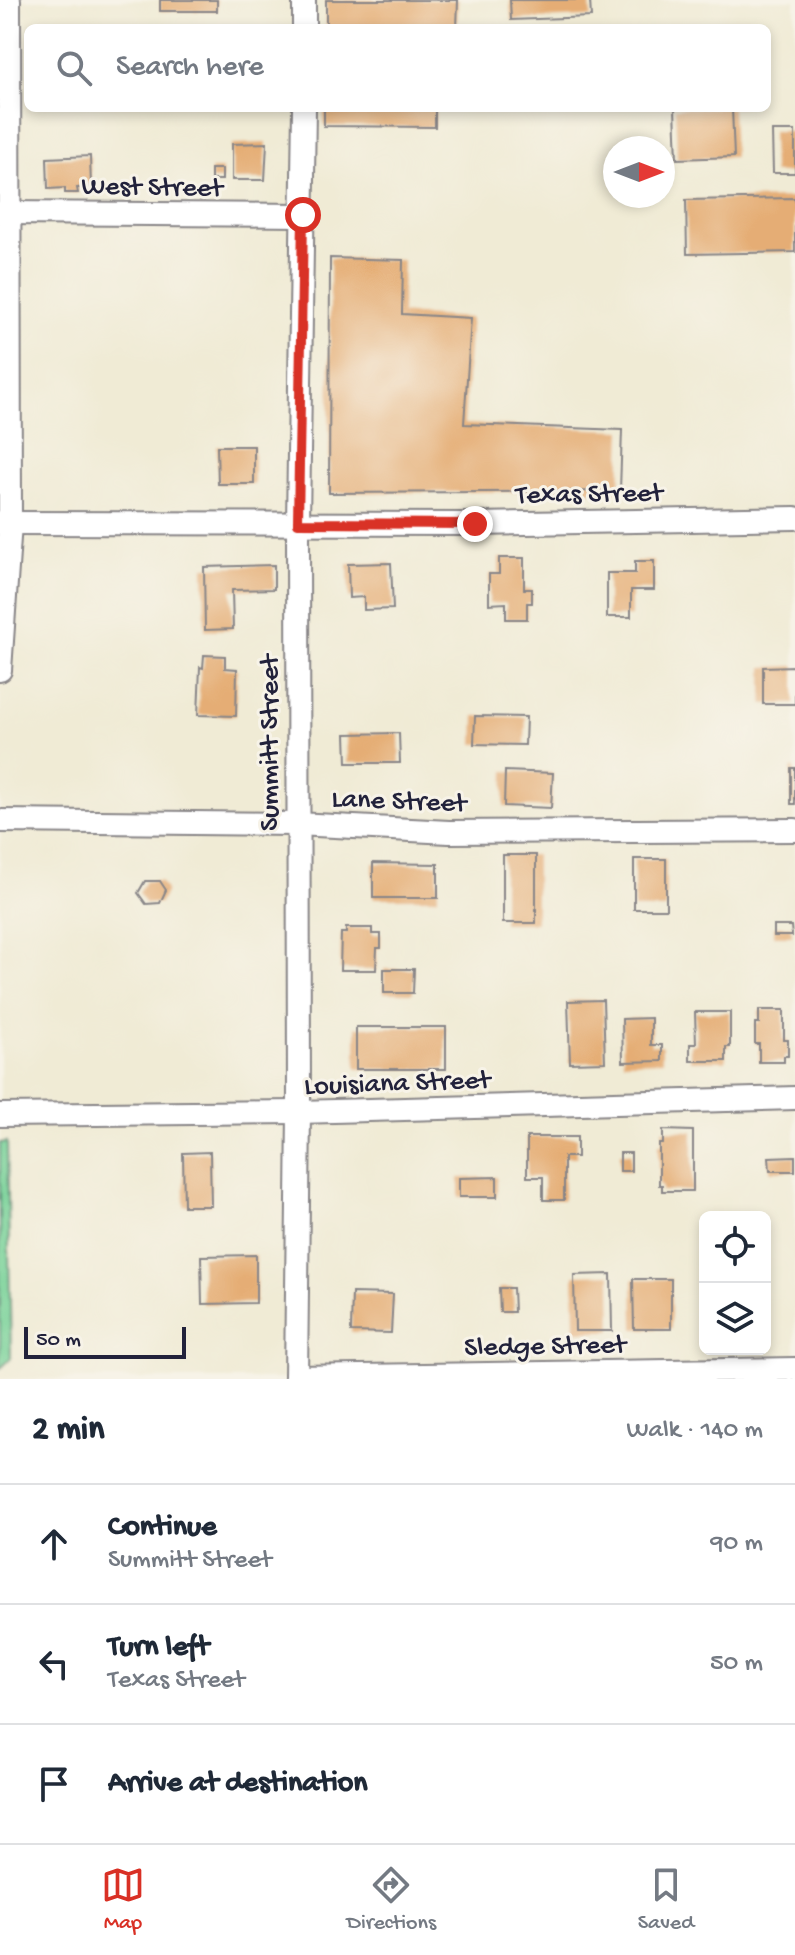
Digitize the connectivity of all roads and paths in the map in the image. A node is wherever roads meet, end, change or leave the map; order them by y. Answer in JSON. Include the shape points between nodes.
{"nodes":[{"id":1,"x":9,"y":0,"type":"edge"},
{"id":2,"x":304,"y":0,"type":"edge"},
{"id":3,"x":304,"y":24,"type":"edge"},
{"id":4,"x":304,"y":112,"type":"edge"},
{"id":5,"x":6,"y":212,"type":"edge"},
{"id":6,"x":303,"y":215,"type":"junction"},
{"id":7,"x":795,"y":518,"type":"edge"},
{"id":8,"x":5,"y":523,"type":"edge"},
{"id":9,"x":298,"y":523,"type":"junction"},
{"id":10,"x":0,"y":670,"type":"edge"},
{"id":11,"x":0,"y":821,"type":"edge"},
{"id":12,"x":297,"y":824,"type":"junction"},
{"id":13,"x":795,"y":830,"type":"edge"},
{"id":14,"x":795,"y":1098,"type":"edge"},
{"id":15,"x":299,"y":1112,"type":"junction"},
{"id":16,"x":0,"y":1115,"type":"edge"},
{"id":17,"x":795,"y":1369,"type":"edge"},
{"id":18,"x":296,"y":1378,"type":"edge"}],
"edges":[{"from":1,"to":5,"type":"street"},
{"from":2,"to":3,"type":"street"},
{"from":4,"to":6,"type":"street","name":"Summitt Street"},
{"from":5,"to":6,"type":"street","name":"West Street"},
{"from":5,"to":8,"type":"street"},
{"from":6,"to":9,"type":"street","name":"Summitt Street"},
{"from":7,"to":9,"type":"street","name":"Texas Street"},
{"from":8,"to":9,"type":"street","name":"Texas Street"},
{"from":8,"to":10,"type":"street"},
{"from":9,"to":12,"type":"street","name":"Summitt Street"},
{"from":11,"to":12,"type":"street","name":"Lane Street"},
{"from":12,"to":13,"type":"street","name":"Lane Street","via":[[449,832]]},
{"from":12,"to":15,"type":"street","name":"Summitt Street"},
{"from":14,"to":15,"type":"street","name":"Louisiana Street"},
{"from":15,"to":16,"type":"street","name":"Louisiana Street"},
{"from":15,"to":18,"type":"street","name":"Summitt Street"},
{"from":17,"to":18,"type":"street","name":"Sledge Street"}]}
